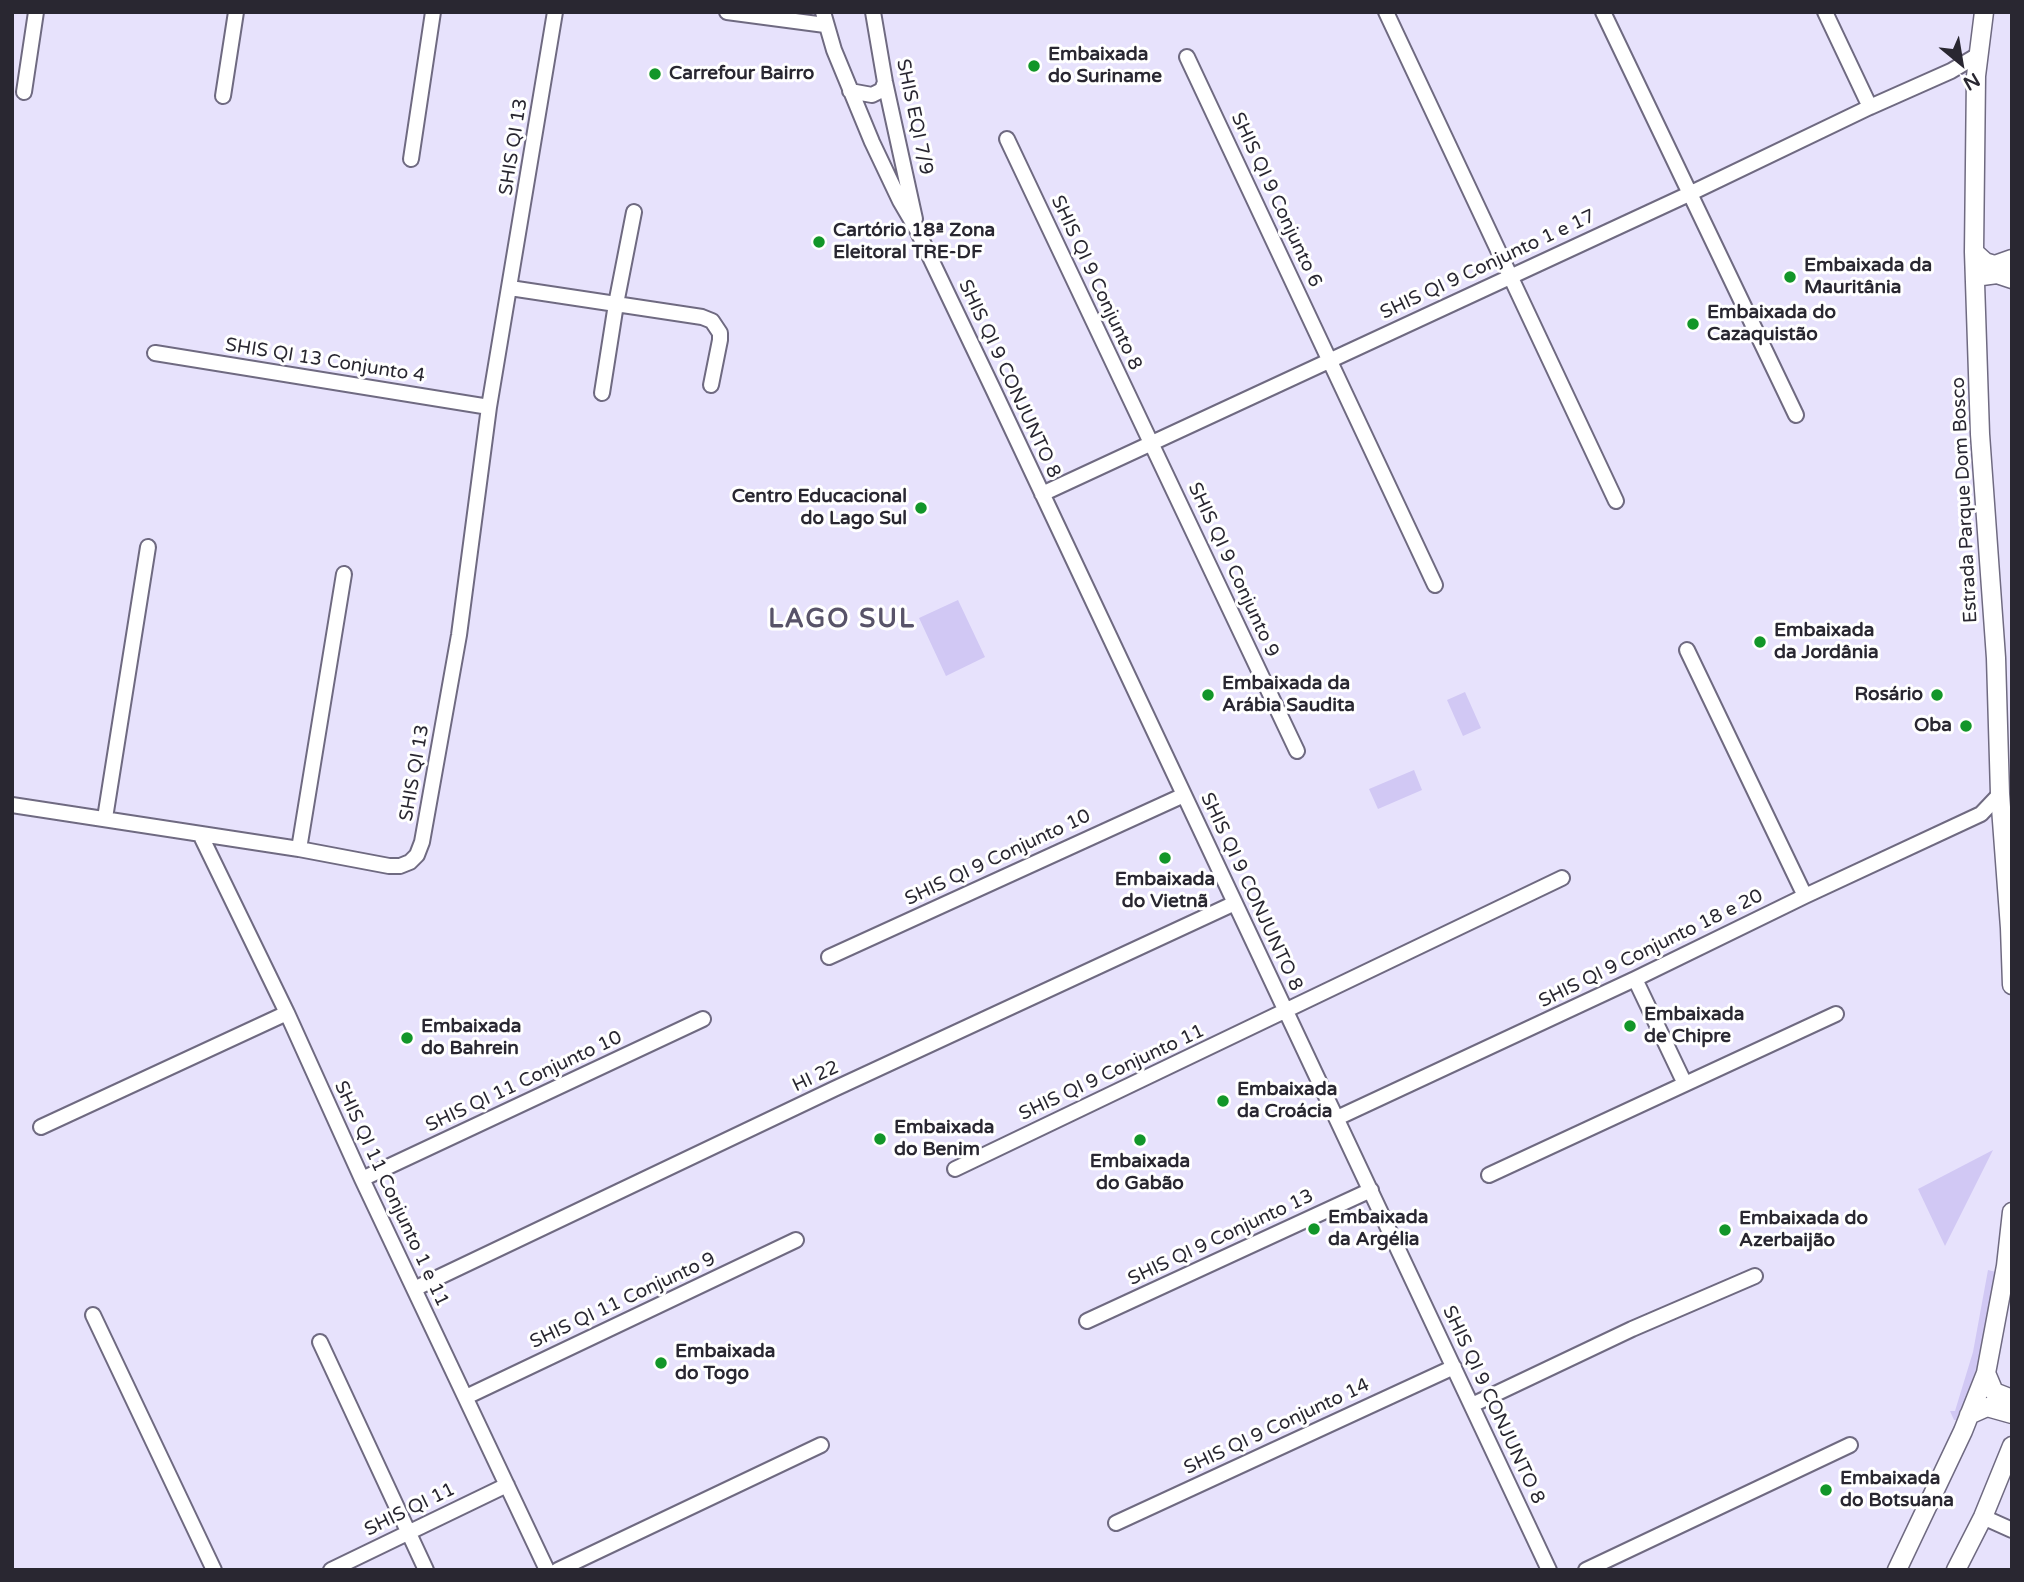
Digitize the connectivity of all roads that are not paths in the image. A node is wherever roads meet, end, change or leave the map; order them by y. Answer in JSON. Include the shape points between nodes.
{"nodes":[{"id":1,"x":36,"y":12,"type":"edge"},
{"id":2,"x":236,"y":12,"type":"edge"},
{"id":3,"x":433,"y":12,"type":"edge"},
{"id":4,"x":555,"y":12,"type":"edge"},
{"id":5,"x":727,"y":12,"type":"edge"},
{"id":6,"x":873,"y":12,"type":"edge"},
{"id":7,"x":1386,"y":12,"type":"edge"},
{"id":8,"x":1603,"y":12,"type":"edge"},
{"id":9,"x":1825,"y":12,"type":"edge"},
{"id":10,"x":1984,"y":12,"type":"edge"},
{"id":11,"x":824,"y":19,"type":"edge"},
{"id":12,"x":1978,"y":55,"type":"junction"},
{"id":13,"x":1186,"y":57,"type":"dead end"},
{"id":14,"x":1951,"y":71,"type":"junction"},
{"id":15,"x":1976,"y":76,"type":"junction"},
{"id":16,"x":885,"y":82,"type":"junction"},
{"id":17,"x":850,"y":90,"type":"junction"},
{"id":18,"x":24,"y":92,"type":"dead end"},
{"id":19,"x":223,"y":96,"type":"dead end"},
{"id":20,"x":1870,"y":107,"type":"junction"},
{"id":21,"x":1007,"y":139,"type":"dead end"},
{"id":22,"x":411,"y":159,"type":"dead end"},
{"id":23,"x":1689,"y":194,"type":"junction"},
{"id":24,"x":634,"y":212,"type":"dead end"},
{"id":25,"x":918,"y":230,"type":"junction"},
{"id":26,"x":1973,"y":252,"type":"junction"},
{"id":27,"x":2012,"y":259,"type":"edge"},
{"id":28,"x":1508,"y":277,"type":"junction"},
{"id":29,"x":1975,"y":278,"type":"junction"},
{"id":30,"x":2012,"y":279,"type":"edge"},
{"id":31,"x":510,"y":288,"type":"junction"},
{"id":32,"x":616,"y":304,"type":"junction"},
{"id":33,"x":155,"y":353,"type":"dead end"},
{"id":34,"x":1330,"y":359,"type":"junction"},
{"id":35,"x":711,"y":385,"type":"dead end"},
{"id":36,"x":602,"y":393,"type":"dead end"},
{"id":37,"x":489,"y":407,"type":"junction"},
{"id":38,"x":1796,"y":415,"type":"dead end"},
{"id":39,"x":1151,"y":443,"type":"junction"},
{"id":40,"x":1042,"y":494,"type":"junction"},
{"id":41,"x":1616,"y":501,"type":"dead end"},
{"id":42,"x":148,"y":547,"type":"dead end"},
{"id":43,"x":344,"y":575,"type":"dead end"},
{"id":44,"x":1435,"y":585,"type":"dead end"},
{"id":45,"x":1687,"y":650,"type":"dead end"},
{"id":46,"x":2004,"y":658,"type":"edge"},
{"id":47,"x":1297,"y":751,"type":"dead end"},
{"id":48,"x":2000,"y":794,"type":"junction"},
{"id":49,"x":1184,"y":795,"type":"junction"},
{"id":50,"x":12,"y":804,"type":"edge"},
{"id":51,"x":1981,"y":814,"type":"junction"},
{"id":52,"x":105,"y":818,"type":"junction"},
{"id":53,"x":2002,"y":824,"type":"junction"},
{"id":54,"x":200,"y":834,"type":"junction"},
{"id":55,"x":299,"y":849,"type":"junction"},
{"id":56,"x":1562,"y":878,"type":"dead end"},
{"id":57,"x":1805,"y":895,"type":"junction"},
{"id":58,"x":1236,"y":903,"type":"junction"},
{"id":59,"x":2011,"y":928,"type":"edge"},
{"id":60,"x":829,"y":957,"type":"dead end"},
{"id":61,"x":2011,"y":971,"type":"edge"},
{"id":62,"x":1634,"y":979,"type":"junction"},
{"id":63,"x":2012,"y":985,"type":"edge"},
{"id":64,"x":1286,"y":1011,"type":"junction"},
{"id":65,"x":286,"y":1013,"type":"junction"},
{"id":66,"x":1836,"y":1014,"type":"dead end"},
{"id":67,"x":703,"y":1019,"type":"dead end"},
{"id":68,"x":1685,"y":1084,"type":"junction"},
{"id":69,"x":1337,"y":1118,"type":"junction"},
{"id":70,"x":41,"y":1128,"type":"dead end"},
{"id":71,"x":955,"y":1169,"type":"dead end"},
{"id":72,"x":1489,"y":1175,"type":"dead end"},
{"id":73,"x":362,"y":1179,"type":"junction"},
{"id":74,"x":1371,"y":1189,"type":"junction"},
{"id":75,"x":2012,"y":1212,"type":"edge"},
{"id":76,"x":796,"y":1240,"type":"dead end"},
{"id":77,"x":1755,"y":1276,"type":"dead end"},
{"id":78,"x":414,"y":1289,"type":"junction"},
{"id":79,"x":93,"y":1315,"type":"dead end"},
{"id":80,"x":1087,"y":1321,"type":"dead end"},
{"id":81,"x":320,"y":1342,"type":"dead end"},
{"id":82,"x":1454,"y":1367,"type":"junction"},
{"id":83,"x":1986,"y":1373,"type":"junction"},
{"id":84,"x":466,"y":1397,"type":"junction"},
{"id":85,"x":2012,"y":1399,"type":"edge"},
{"id":86,"x":1472,"y":1405,"type":"junction"},
{"id":87,"x":2012,"y":1414,"type":"edge"},
{"id":88,"x":1969,"y":1415,"type":"junction"},
{"id":89,"x":821,"y":1445,"type":"dead end"},
{"id":90,"x":1850,"y":1445,"type":"dead end"},
{"id":91,"x":2012,"y":1446,"type":"edge"},
{"id":92,"x":506,"y":1485,"type":"junction"},
{"id":93,"x":1983,"y":1517,"type":"junction"},
{"id":94,"x":1116,"y":1523,"type":"dead end"},
{"id":95,"x":2012,"y":1530,"type":"edge"},
{"id":96,"x":409,"y":1533,"type":"junction"},
{"id":97,"x":214,"y":1570,"type":"edge"},
{"id":98,"x":331,"y":1570,"type":"edge"},
{"id":99,"x":426,"y":1570,"type":"edge"},
{"id":100,"x":548,"y":1570,"type":"edge"},
{"id":101,"x":558,"y":1570,"type":"edge"},
{"id":102,"x":1549,"y":1570,"type":"edge"},
{"id":103,"x":1586,"y":1570,"type":"edge"},
{"id":104,"x":1897,"y":1570,"type":"edge"},
{"id":105,"x":1956,"y":1570,"type":"edge"}],
"edges":[{"from":1,"to":18,"type":"street"},
{"from":2,"to":19,"type":"street"},
{"from":3,"to":22,"type":"street"},
{"from":4,"to":31,"type":"street","name":"SHIS QI 13"},
{"from":5,"to":11,"type":"street"},
{"from":6,"to":16,"type":"street","name":"SHIS EQI 7/9"},
{"from":7,"to":28,"type":"street"},
{"from":8,"to":23,"type":"street"},
{"from":9,"to":20,"type":"street"},
{"from":10,"to":12,"type":"main road","name":"Estrada Parque Dom Bosco"},
{"from":11,"to":17,"type":"street"},
{"from":12,"to":14,"type":"street","name":"SHIS QI 9 Conjunto 1 e 17"},
{"from":12,"to":15,"type":"main road","name":"Estrada Parque Dom Bosco"},
{"from":13,"to":34,"type":"street","name":"SHIS QI 9 Conjunto 6"},
{"from":14,"to":15,"type":"street"},
{"from":14,"to":20,"type":"street","name":"SHIS QI 9 Conjunto 1 e 17"},
{"from":15,"to":26,"type":"main road","name":"Estrada Parque Dom Bosco"},
{"from":16,"to":17,"type":"street","via":[[882,90],[872,95]]},
{"from":16,"to":25,"type":"street","name":"SHIS EQI 7/9"},
{"from":17,"to":25,"type":"street","via":[[900,201]]},
{"from":20,"to":23,"type":"street","name":"SHIS QI 9 Conjunto 1 e 17"},
{"from":21,"to":39,"type":"street","name":"SHIS QI 9 Conjunto 8"},
{"from":23,"to":28,"type":"street","name":"SHIS QI 9 Conjunto 1 e 17"},
{"from":23,"to":38,"type":"street"},
{"from":24,"to":32,"type":"street"},
{"from":25,"to":40,"type":"street","name":"SHIS QI 9 CONJUNTO 8"},
{"from":26,"to":27,"type":"main road","via":[[1995,265]]},
{"from":26,"to":29,"type":"main road","name":"Estrada Parque Dom Bosco"},
{"from":28,"to":34,"type":"street","name":"SHIS QI 9 Conjunto 1 e 17"},
{"from":28,"to":41,"type":"street"},
{"from":29,"to":30,"type":"main road","via":[[1997,274]]},
{"from":29,"to":46,"type":"main road","name":"Estrada Parque Dom Bosco","via":[[1980,434]]},
{"from":31,"to":32,"type":"street"},
{"from":31,"to":37,"type":"street","name":"SHIS QI 13"},
{"from":32,"to":35,"type":"street","via":[[712,321],[720,340]]},
{"from":32,"to":36,"type":"street"},
{"from":33,"to":37,"type":"street","name":"SHIS QI 13 Conjunto 4"},
{"from":34,"to":39,"type":"street","name":"SHIS QI 9 Conjunto 1 e 17"},
{"from":34,"to":44,"type":"street","name":"SHIS QI 9 Conjunto 6"},
{"from":37,"to":55,"type":"street","name":"SHIS QI 13","via":[[457,645],[417,855],[400,866],[389,866]]},
{"from":39,"to":40,"type":"street","name":"SHIS QI 9 Conjunto 1 e 17"},
{"from":39,"to":47,"type":"street","name":"SHIS QI 9 Conjunto 9"},
{"from":40,"to":49,"type":"street","name":"SHIS QI 9 CONJUNTO 8"},
{"from":42,"to":52,"type":"street"},
{"from":43,"to":55,"type":"street"},
{"from":45,"to":57,"type":"street"},
{"from":46,"to":48,"type":"main road","name":"Estrada Parque Dom Bosco"},
{"from":48,"to":51,"type":"street","name":"SHIS QI 9 Conjunto 18 e 20"},
{"from":48,"to":53,"type":"main road","name":"Estrada Parque Dom Bosco"},
{"from":49,"to":58,"type":"street","name":"SHIS QI 9 CONJUNTO 8"},
{"from":49,"to":60,"type":"street","name":"SHIS QI 9 Conjunto 10"},
{"from":50,"to":52,"type":"street","name":"SHIS QI 13"},
{"from":51,"to":53,"type":"street","via":[[1990,814]]},
{"from":51,"to":57,"type":"street","name":"SHIS QI 9 Conjunto 18 e 20"},
{"from":52,"to":54,"type":"street","name":"SHIS QI 13"},
{"from":53,"to":59,"type":"main road","name":"Estrada Parque Dom Bosco"},
{"from":54,"to":55,"type":"street","name":"SHIS QI 13"},
{"from":54,"to":65,"type":"street","name":"SHIS QI 11 Conjunto 1 e 11"},
{"from":56,"to":64,"type":"street","name":"SHIS QI 9 Conjunto 11"},
{"from":57,"to":62,"type":"street","name":"SHIS QI 9 Conjunto 18 e 20"},
{"from":58,"to":64,"type":"street","name":"SHIS QI 9 CONJUNTO 8"},
{"from":58,"to":78,"type":"street","name":"HI 22"},
{"from":59,"to":61,"type":"main road","name":"Estrada Parque Dom Bosco"},
{"from":61,"to":63,"type":"main road","name":"Estrada Parque Dom Bosco"},
{"from":62,"to":68,"type":"street"},
{"from":62,"to":69,"type":"street","name":"SHIS QI 9 Conjunto 18 e 20"},
{"from":64,"to":69,"type":"street","name":"SHIS QI 9 CONJUNTO 8"},
{"from":64,"to":71,"type":"street","name":"SHIS QI 9 Conjunto 11"},
{"from":65,"to":70,"type":"street"},
{"from":65,"to":73,"type":"street","name":"SHIS QI 11 Conjunto 1 e 11"},
{"from":66,"to":68,"type":"street"},
{"from":67,"to":73,"type":"street","name":"SHIS QI 11 Conjunto 10"},
{"from":68,"to":72,"type":"street"},
{"from":69,"to":74,"type":"street","name":"SHIS QI 9 CONJUNTO 8"},
{"from":73,"to":78,"type":"street","name":"SHIS QI 11 Conjunto 1 e 11"},
{"from":74,"to":80,"type":"street","name":"SHIS QI 9 Conjunto 13"},
{"from":74,"to":82,"type":"street","name":"SHIS QI 9 CONJUNTO 8"},
{"from":75,"to":83,"type":"main road"},
{"from":76,"to":84,"type":"street","name":"SHIS QI 11 Conjunto 9"},
{"from":77,"to":86,"type":"street"},
{"from":78,"to":84,"type":"street","name":"SHIS QI 11 Conjunto 1 e 11"},
{"from":79,"to":97,"type":"street"},
{"from":81,"to":96,"type":"street"},
{"from":82,"to":86,"type":"street","name":"SHIS QI 9 CONJUNTO 8"},
{"from":82,"to":94,"type":"street","name":"SHIS QI 9 Conjunto 14"},
{"from":83,"to":85,"type":"main road","via":[[1994,1392]]},
{"from":83,"to":88,"type":"main road"},
{"from":84,"to":92,"type":"street","name":"SHIS QI 11 Conjunto 1 e 11"},
{"from":86,"to":102,"type":"street","name":"SHIS QI 9 CONJUNTO 8"},
{"from":87,"to":88,"type":"main road","via":[[1987,1407]]},
{"from":88,"to":104,"type":"main road"},
{"from":89,"to":101,"type":"street"},
{"from":90,"to":103,"type":"street"},
{"from":91,"to":93,"type":"main road"},
{"from":92,"to":96,"type":"street","name":"SHIS QI 11"},
{"from":92,"to":100,"type":"street","name":"SHIS QI 11 Conjunto 1 e 11"},
{"from":93,"to":95,"type":"street"},
{"from":93,"to":105,"type":"main road"},
{"from":96,"to":98,"type":"street","name":"SHIS QI 11"},
{"from":96,"to":99,"type":"street"}]}
